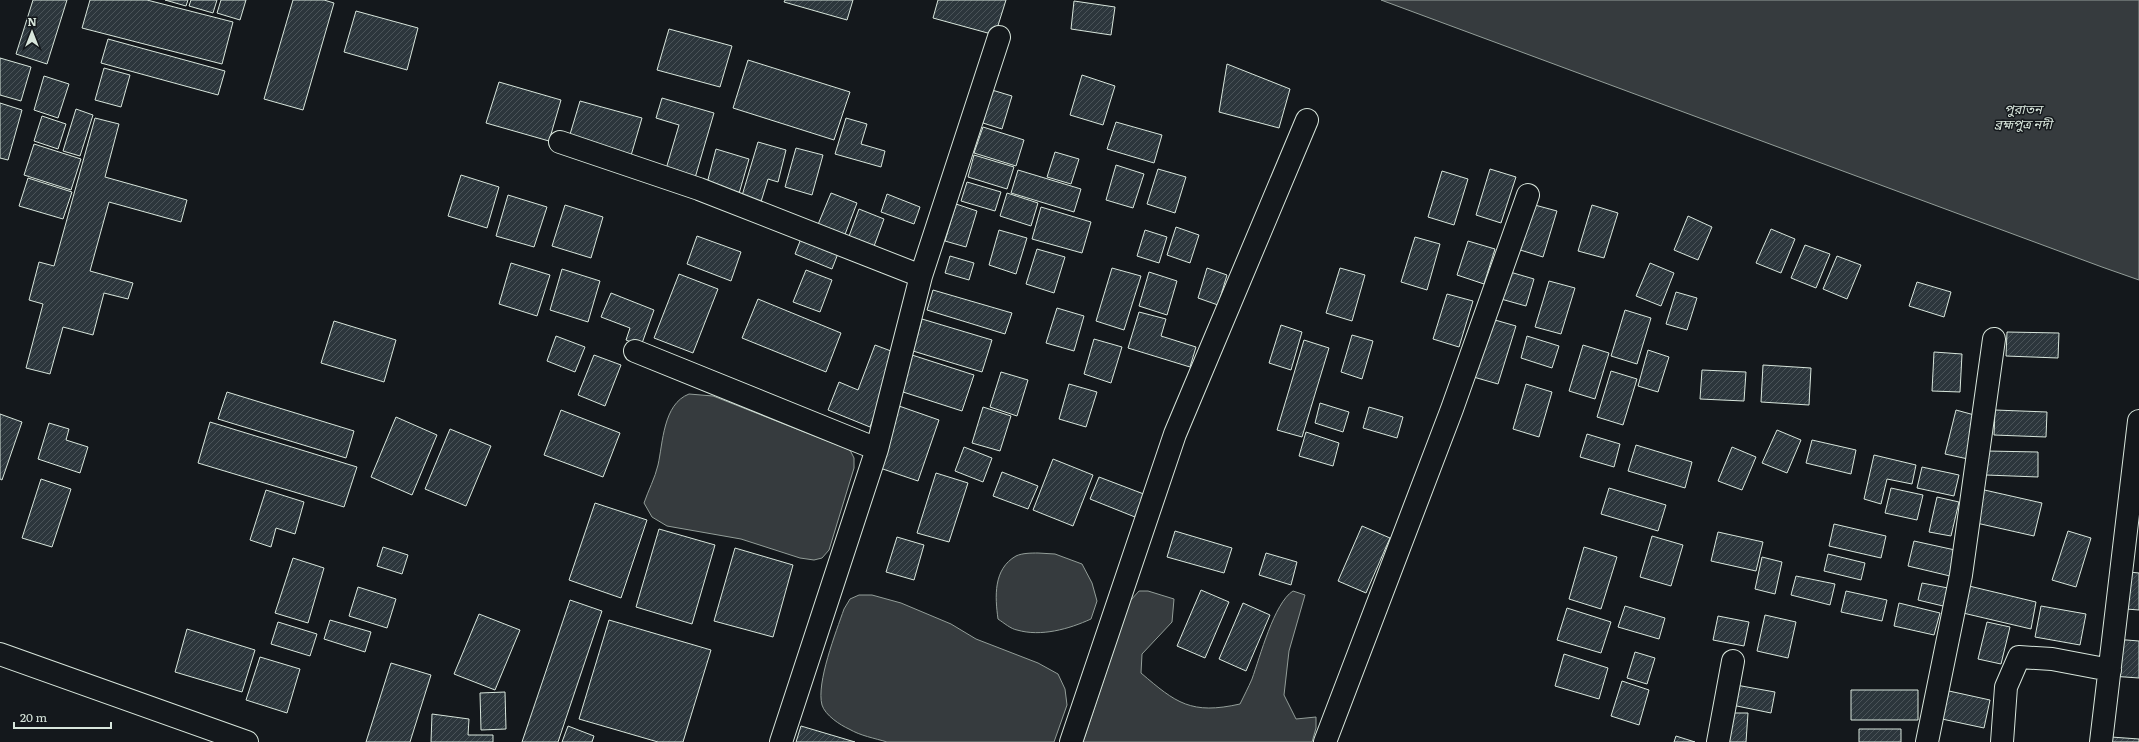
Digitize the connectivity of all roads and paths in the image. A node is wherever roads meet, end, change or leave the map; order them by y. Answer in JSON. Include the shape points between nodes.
{"nodes":[{"id":1,"x":999,"y":37,"type":"dead end"},
{"id":2,"x":1307,"y":120,"type":"dead end"},
{"id":3,"x":560,"y":142,"type":"dead end"},
{"id":4,"x":1528,"y":195,"type":"dead end"},
{"id":5,"x":920,"y":276,"type":"junction"},
{"id":6,"x":1994,"y":339,"type":"dead end"},
{"id":7,"x":635,"y":351,"type":"dead end"},
{"id":8,"x":2139,"y":421,"type":"edge"},
{"id":9,"x":878,"y":448,"type":"junction"},
{"id":10,"x":0,"y":654,"type":"edge"},
{"id":11,"x":1734,"y":661,"type":"dead end"},
{"id":12,"x":2110,"y":670,"type":"junction"},
{"id":13,"x":246,"y":742,"type":"edge"},
{"id":14,"x":781,"y":742,"type":"edge"},
{"id":15,"x":1071,"y":742,"type":"edge"},
{"id":16,"x":1325,"y":742,"type":"edge"},
{"id":17,"x":1718,"y":742,"type":"edge"},
{"id":18,"x":1926,"y":742,"type":"edge"},
{"id":19,"x":2002,"y":742,"type":"edge"},
{"id":20,"x":2101,"y":742,"type":"edge"}],
"edges":[{"from":1,"to":5,"type":"main road"},
{"from":2,"to":15,"type":"main road","via":[[1174,434]]},
{"from":3,"to":5,"type":"main road","via":[[699,189]]},
{"from":4,"to":16,"type":"main road","via":[[1452,409]]},
{"from":5,"to":9,"type":"main road"},
{"from":6,"to":18,"type":"main road","via":[[1961,574]]},
{"from":7,"to":9,"type":"main road"},
{"from":8,"to":12,"type":"main road"},
{"from":9,"to":14,"type":"main road"},
{"from":10,"to":13,"type":"main road"},
{"from":11,"to":17,"type":"main road"},
{"from":12,"to":19,"type":"main road","via":[[2052,659],[2019,657],[2006,687]]},
{"from":12,"to":20,"type":"main road"}]}
